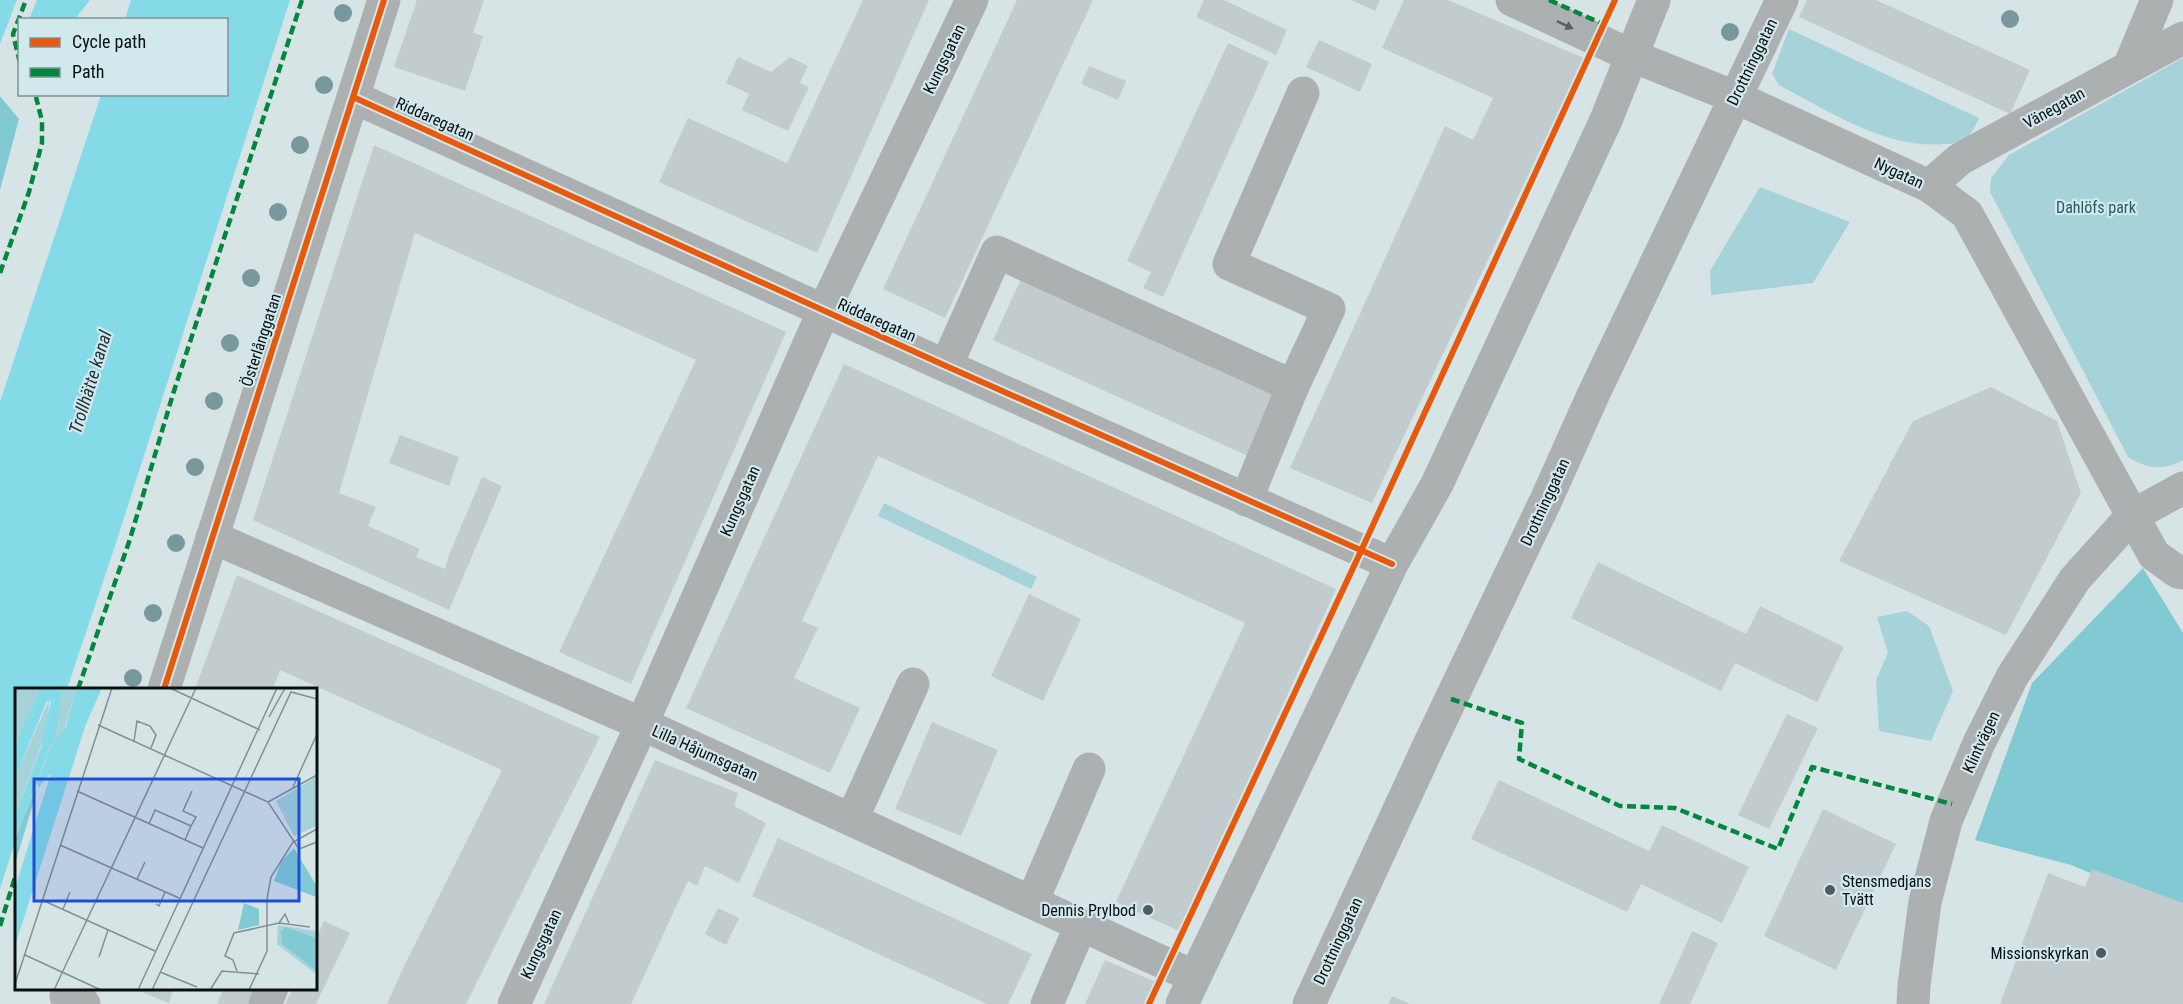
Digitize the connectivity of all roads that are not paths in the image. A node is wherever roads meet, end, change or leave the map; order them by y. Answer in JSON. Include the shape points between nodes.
{"nodes":[{"id":1,"x":384,"y":0,"type":"edge"},
{"id":2,"x":972,"y":0,"type":"edge"},
{"id":3,"x":1512,"y":0,"type":"edge"},
{"id":4,"x":1654,"y":0,"type":"edge"},
{"id":5,"x":1782,"y":0,"type":"edge"},
{"id":6,"x":2157,"y":0,"type":"edge"},
{"id":7,"x":2183,"y":38,"type":"edge"},
{"id":8,"x":1632,"y":56,"type":"junction"},
{"id":9,"x":2129,"y":67,"type":"junction"},
{"id":10,"x":1303,"y":93,"type":"dead end"},
{"id":11,"x":1736,"y":96,"type":"junction"},
{"id":12,"x":353,"y":97,"type":"junction"},
{"id":13,"x":1929,"y":186,"type":"junction"},
{"id":14,"x":824,"y":310,"type":"junction"},
{"id":15,"x":946,"y":366,"type":"junction"},
{"id":16,"x":1293,"y":386,"type":"junction"},
{"id":17,"x":2183,"y":488,"type":"edge"},
{"id":18,"x":1246,"y":500,"type":"junction"},
{"id":19,"x":2132,"y":516,"type":"junction"},
{"id":20,"x":212,"y":537,"type":"junction"},
{"id":21,"x":1392,"y":564,"type":"junction"},
{"id":22,"x":2183,"y":573,"type":"edge"},
{"id":23,"x":913,"y":684,"type":"dead end"},
{"id":24,"x":164,"y":688,"type":"edge"},
{"id":25,"x":642,"y":724,"type":"junction"},
{"id":26,"x":1089,"y":769,"type":"dead end"},
{"id":27,"x":852,"y":819,"type":"junction"},
{"id":28,"x":1032,"y":902,"type":"junction"},
{"id":29,"x":1081,"y":925,"type":"junction"},
{"id":30,"x":271,"y":989,"type":"edge"},
{"id":31,"x":1189,"y":990,"type":"edge"},
{"id":32,"x":265,"y":1004,"type":"edge"},
{"id":33,"x":514,"y":1004,"type":"edge"},
{"id":34,"x":1047,"y":1004,"type":"edge"},
{"id":35,"x":1309,"y":1004,"type":"edge"},
{"id":36,"x":1913,"y":1004,"type":"edge"}],
"edges":[{"from":1,"to":12,"type":"street","name":"Österlånggatan"},
{"from":2,"to":14,"type":"street","name":"Kungsgatan"},
{"from":3,"to":8,"type":"street","name":"Nygatan","one_way":true},
{"from":4,"to":8,"type":"street"},
{"from":5,"to":11,"type":"street","name":"Drottninggatan"},
{"from":6,"to":9,"type":"street"},
{"from":7,"to":9,"type":"street","name":"Vänegatan"},
{"from":8,"to":11,"type":"street","name":"Nygatan"},
{"from":8,"to":21,"type":"street","via":[[1437,484]]},
{"from":9,"to":13,"type":"street","name":"Vänegatan","via":[[1960,159]]},
{"from":10,"to":16,"type":"street","via":[[1229,264],[1329,309]]},
{"from":11,"to":13,"type":"street","name":"Nygatan"},
{"from":11,"to":35,"type":"street","name":"Drottninggatan"},
{"from":12,"to":14,"type":"street","name":"Riddaregatan"},
{"from":12,"to":20,"type":"street","name":"Österlånggatan"},
{"from":13,"to":19,"type":"street","name":"Nygatan","via":[[1967,214]]},
{"from":14,"to":15,"type":"street","name":"Riddaregatan"},
{"from":14,"to":25,"type":"street","name":"Kungsgatan"},
{"from":15,"to":16,"type":"street","via":[[997,252]]},
{"from":15,"to":18,"type":"street","name":"Riddaregatan"},
{"from":16,"to":18,"type":"street"},
{"from":17,"to":19,"type":"street","name":"Klintvägen"},
{"from":18,"to":21,"type":"street","name":"Riddaregatan"},
{"from":19,"to":22,"type":"street","name":"Nygatan","via":[[2154,555]]},
{"from":19,"to":36,"type":"street","name":"Klintvägen","via":[[2075,579],[2012,677],[1978,742],[1946,821],[1925,902]]},
{"from":20,"to":24,"type":"street","name":"Österlånggatan"},
{"from":20,"to":25,"type":"street","name":"Lilla Håjumsgatan"},
{"from":21,"to":31,"type":"street"},
{"from":23,"to":27,"type":"street"},
{"from":25,"to":27,"type":"street","name":"Lilla Håjumsgatan"},
{"from":25,"to":33,"type":"street","name":"Kungsgatan"},
{"from":26,"to":28,"type":"street"},
{"from":27,"to":28,"type":"street","name":"Lilla Håjumsgatan"},
{"from":28,"to":29,"type":"street","name":"Lilla Håjumsgatan"},
{"from":29,"to":31,"type":"street","name":"Lilla Håjumsgatan"},
{"from":29,"to":34,"type":"street"},
{"from":30,"to":32,"type":"street"}]}
